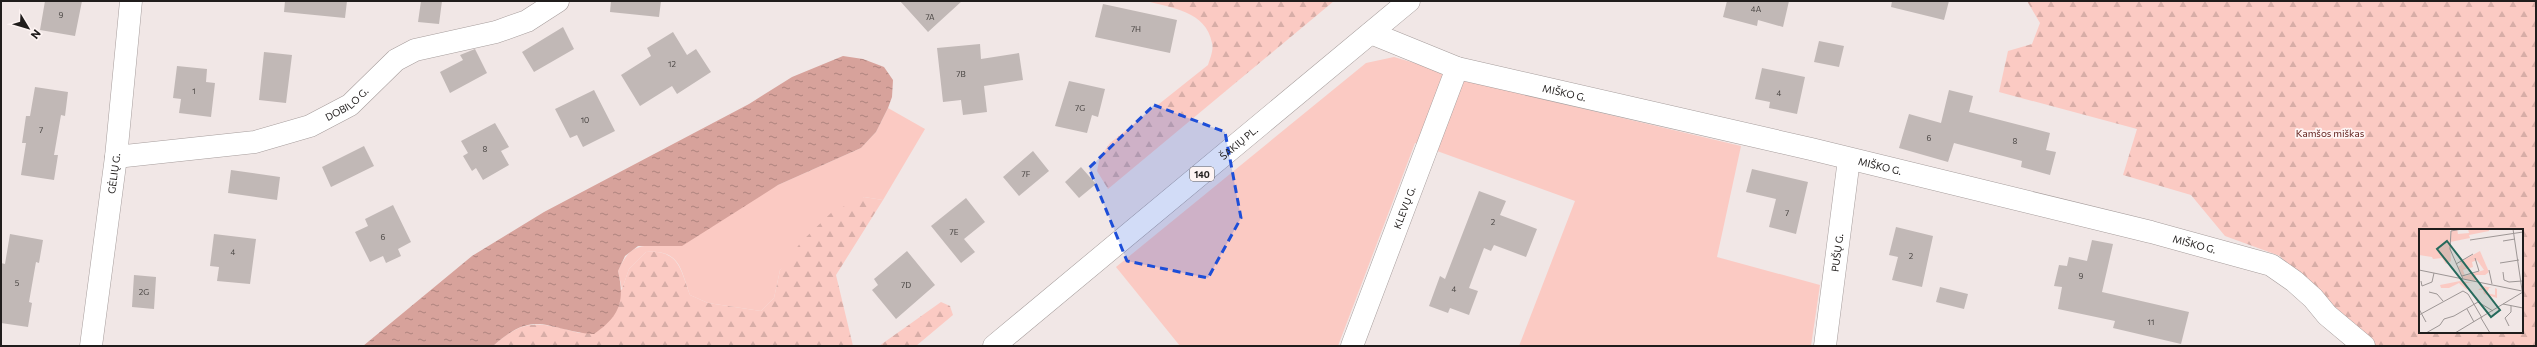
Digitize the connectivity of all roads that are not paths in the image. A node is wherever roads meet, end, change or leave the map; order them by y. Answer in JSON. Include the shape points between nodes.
{"nodes":[{"id":1,"x":131,"y":1,"type":"edge"},
{"id":2,"x":558,"y":1,"type":"edge"},
{"id":3,"x":1409,"y":1,"type":"edge"},
{"id":4,"x":1371,"y":32,"type":"junction"},
{"id":5,"x":1457,"y":68,"type":"junction"},
{"id":6,"x":116,"y":157,"type":"junction"},
{"id":7,"x":1849,"y":160,"type":"junction"},
{"id":8,"x":91,"y":346,"type":"edge"},
{"id":9,"x":994,"y":346,"type":"edge"},
{"id":10,"x":1352,"y":346,"type":"edge"},
{"id":11,"x":1825,"y":346,"type":"edge"},
{"id":12,"x":2364,"y":346,"type":"edge"}],
"edges":[{"from":1,"to":6,"type":"street","name":"GĖLIŲ G."},
{"from":2,"to":6,"type":"street","name":"DOBILO G.","via":[[527,21],[508,28],[415,50],[396,60],[350,105],[310,126],[255,142]]},
{"from":3,"to":4,"type":"street","name":"ŠAKIŲ PL.","number":"140"},
{"from":4,"to":5,"type":"street","name":"MIŠKO G."},
{"from":4,"to":9,"type":"street","name":"ŠAKIŲ PL.","number":"140"},
{"from":5,"to":7,"type":"street","name":"MIŠKO G."},
{"from":5,"to":10,"type":"street","name":"KLEVŲ G."},
{"from":6,"to":8,"type":"street","name":"GĖLIŲ G."},
{"from":7,"to":11,"type":"street","name":"PUŠŲ G."},
{"from":7,"to":12,"type":"street","name":"MIŠKO G.","via":[[2151,232],[2271,265],[2294,281],[2327,315]]}]}
